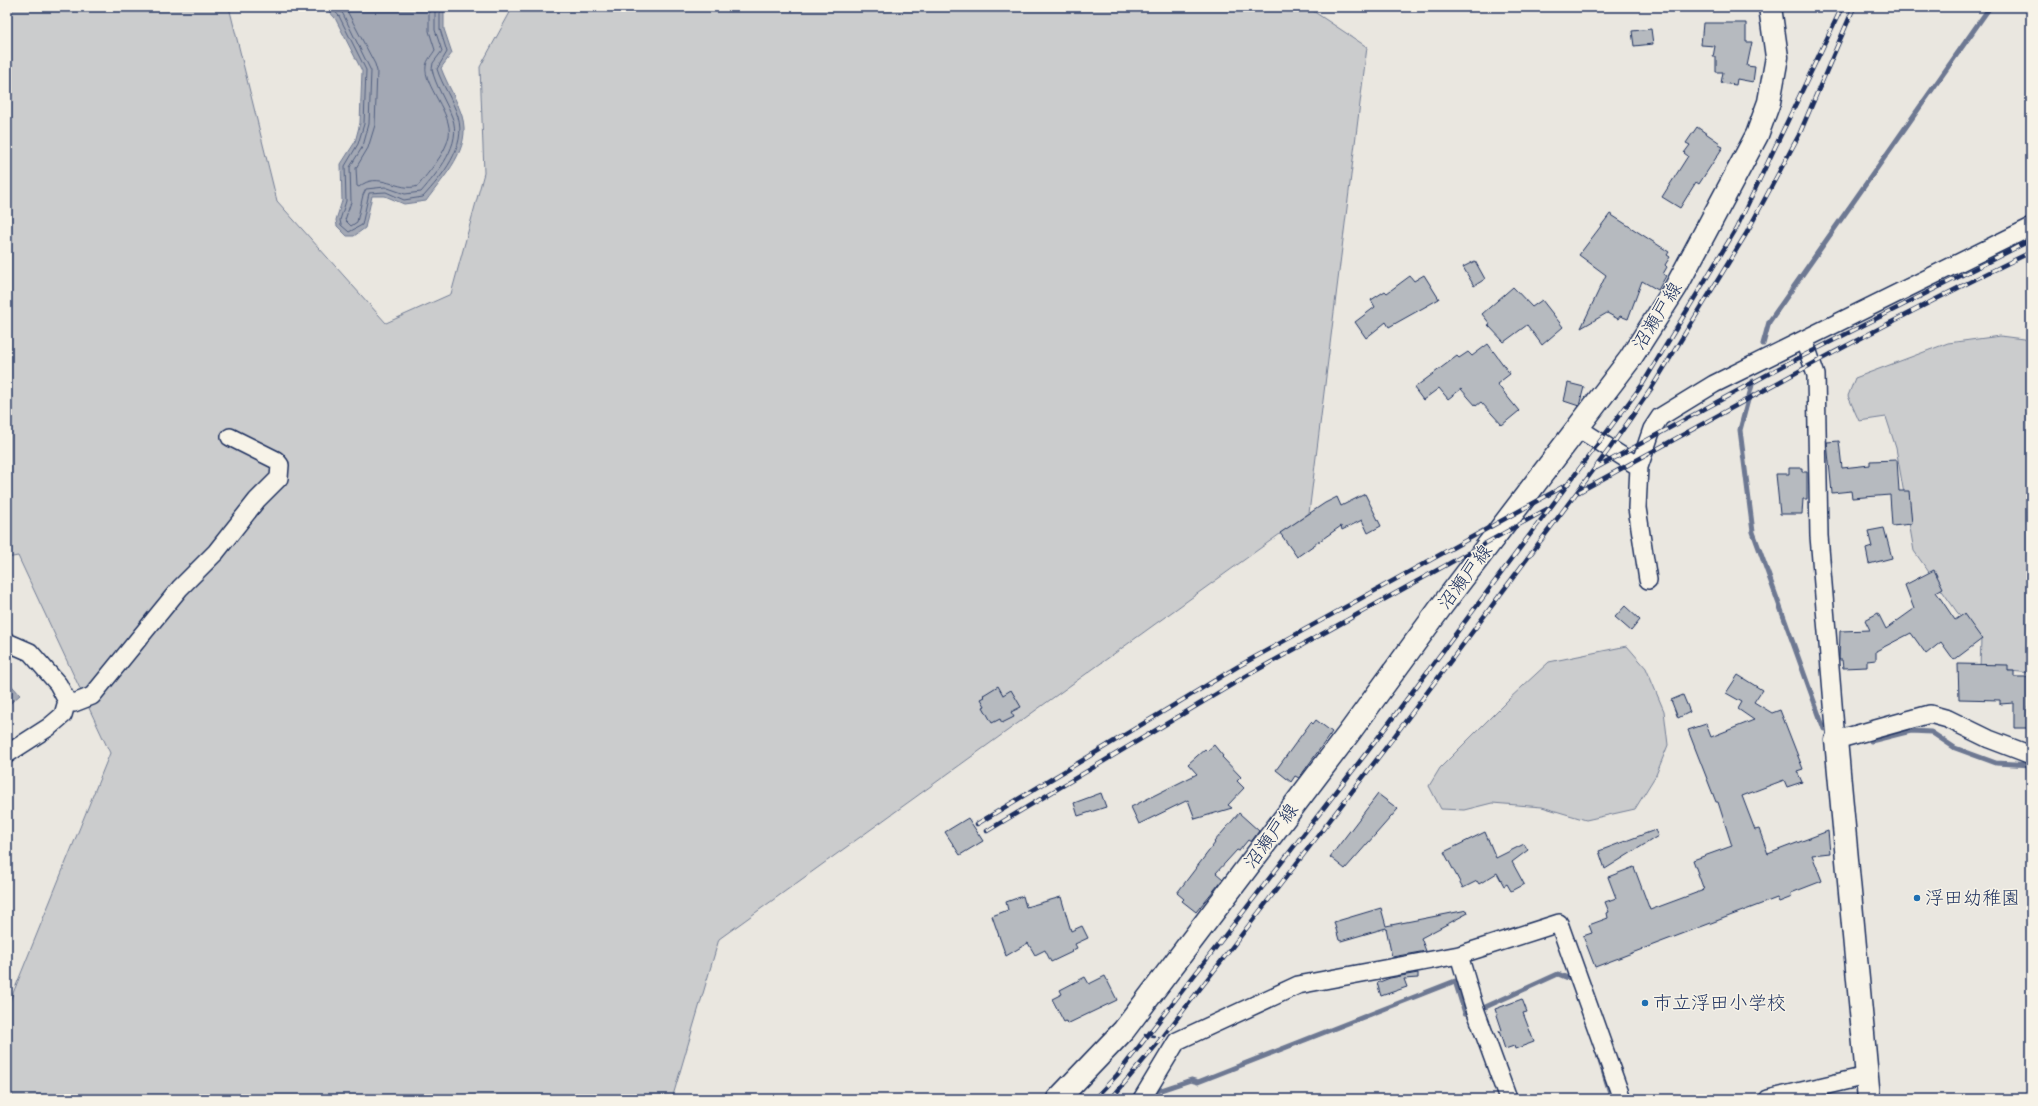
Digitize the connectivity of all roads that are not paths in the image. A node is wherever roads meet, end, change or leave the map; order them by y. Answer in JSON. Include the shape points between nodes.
{"nodes":[{"id":1,"x":1770,"y":7,"type":"edge"},
{"id":2,"x":2031,"y":227,"type":"edge"},
{"id":3,"x":1804,"y":340,"type":"junction"},
{"id":4,"x":1578,"y":428,"type":"junction"},
{"id":5,"x":230,"y":437,"type":"dead end"},
{"id":6,"x":1639,"y":467,"type":"junction"},
{"id":7,"x":1648,"y":580,"type":"dead end"},
{"id":8,"x":7,"y":642,"type":"edge"},
{"id":9,"x":67,"y":701,"type":"junction"},
{"id":10,"x":1836,"y":740,"type":"junction"},
{"id":11,"x":7,"y":754,"type":"edge"},
{"id":12,"x":2031,"y":755,"type":"edge"},
{"id":13,"x":1459,"y":955,"type":"junction"},
{"id":14,"x":1868,"y":1090,"type":"edge"},
{"id":15,"x":1058,"y":1099,"type":"edge"},
{"id":16,"x":1142,"y":1099,"type":"edge"},
{"id":17,"x":1508,"y":1099,"type":"edge"},
{"id":18,"x":1622,"y":1099,"type":"edge"},
{"id":19,"x":1768,"y":1099,"type":"edge"}],
"edges":[{"from":1,"to":4,"type":"main road","name":"沼瀬戸線","via":[[1777,57],[1769,102],[1757,135],[1676,286],[1630,359]]},
{"from":2,"to":3,"type":"street"},
{"from":3,"to":6,"type":"street","via":[[1714,384],[1660,417],[1652,429]]},
{"from":3,"to":10,"type":"street","via":[[1816,375],[1819,536]]},
{"from":4,"to":6,"type":"street"},
{"from":4,"to":15,"type":"main road","name":"沼瀬戸線","via":[[1124,1030]]},
{"from":5,"to":9,"type":"street","via":[[276,460],[280,465],[279,478],[257,500],[216,552],[180,588],[92,696],[74,703]]},
{"from":6,"to":7,"type":"street","via":[[1637,508]]},
{"from":8,"to":9,"type":"street","via":[[30,652],[58,684]]},
{"from":9,"to":11,"type":"street","via":[[63,715]]},
{"from":10,"to":12,"type":"street","via":[[1930,714],[1948,719],[1989,739]]},
{"from":10,"to":14,"type":"main road"},
{"from":13,"to":16,"type":"street","via":[[1298,986],[1177,1041]]},
{"from":13,"to":17,"type":"street","via":[[1474,1006]]},
{"from":13,"to":18,"type":"street","via":[[1559,923]]},
{"from":14,"to":19,"type":"street"}]}
